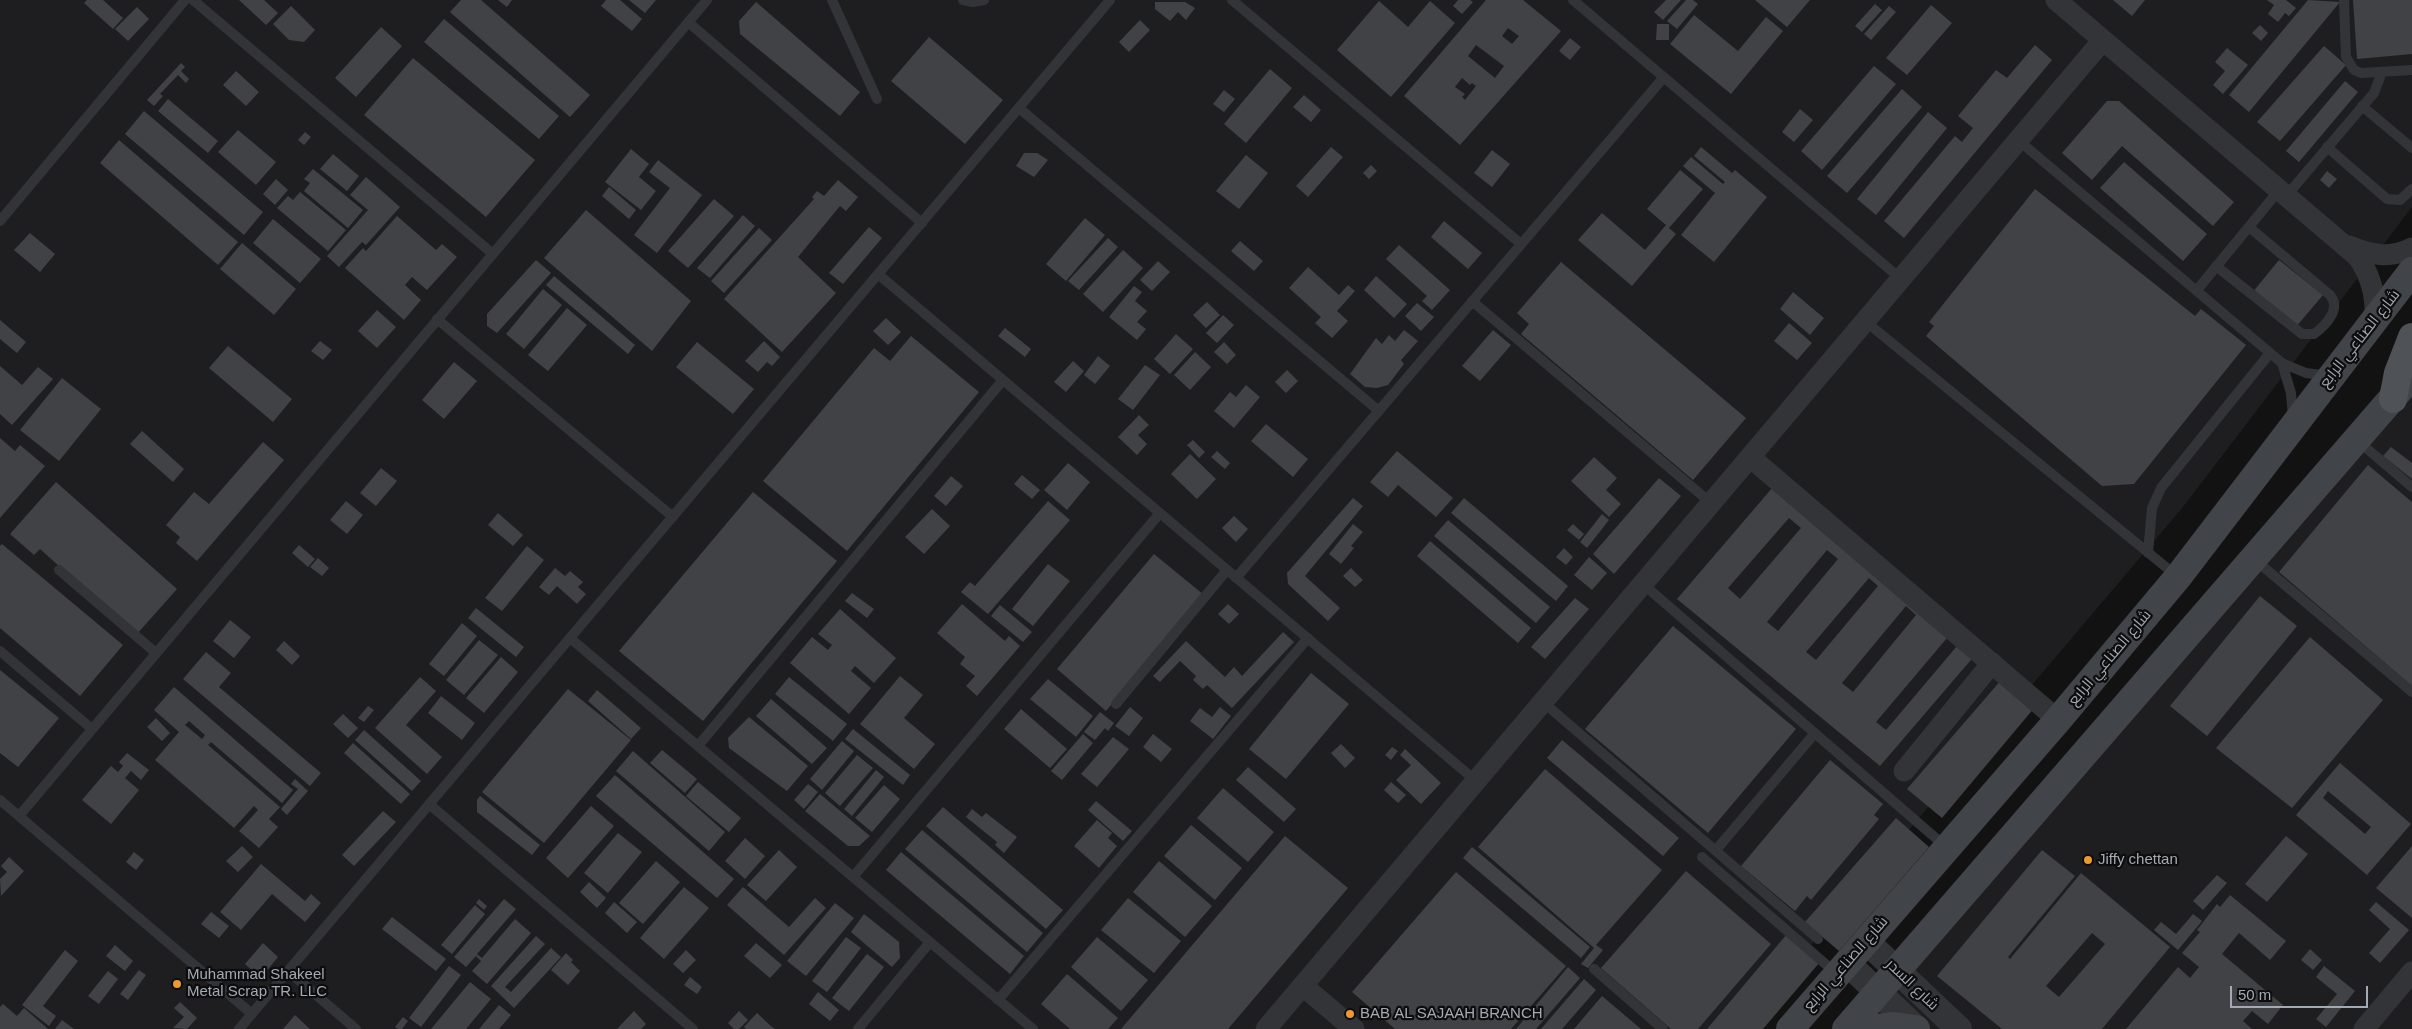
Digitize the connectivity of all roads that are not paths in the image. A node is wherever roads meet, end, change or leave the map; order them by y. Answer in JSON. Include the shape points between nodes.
{"nodes":[{"id":1,"x":185,"y":0,"type":"edge"},
{"id":2,"x":193,"y":0,"type":"edge"},
{"id":3,"x":707,"y":0,"type":"edge"},
{"id":4,"x":832,"y":0,"type":"edge"},
{"id":5,"x":964,"y":0,"type":"edge"},
{"id":6,"x":984,"y":0,"type":"edge"},
{"id":7,"x":1110,"y":0,"type":"edge"},
{"id":8,"x":1232,"y":0,"type":"edge"},
{"id":9,"x":1573,"y":0,"type":"edge"},
{"id":10,"x":2056,"y":0,"type":"edge"},
{"id":11,"x":2344,"y":0,"type":"edge"},
{"id":12,"x":688,"y":22,"type":"junction"},
{"id":13,"x":2103,"y":40,"type":"junction"},
{"id":14,"x":2412,"y":70,"type":"edge"},
{"id":15,"x":2382,"y":72,"type":"junction"},
{"id":16,"x":1664,"y":77,"type":"junction"},
{"id":17,"x":877,"y":99,"type":"dead end"},
{"id":18,"x":2362,"y":106,"type":"junction"},
{"id":19,"x":1019,"y":108,"type":"junction"},
{"id":20,"x":2018,"y":140,"type":"junction"},
{"id":21,"x":2327,"y":147,"type":"junction"},
{"id":22,"x":2412,"y":148,"type":"edge"},
{"id":23,"x":2412,"y":189,"type":"edge"},
{"id":24,"x":2283,"y":192,"type":"junction"},
{"id":25,"x":0,"y":221,"type":"edge"},
{"id":26,"x":922,"y":223,"type":"junction"},
{"id":27,"x":2249,"y":227,"type":"junction"},
{"id":28,"x":1521,"y":244,"type":"junction"},
{"id":29,"x":2346,"y":245,"type":"junction"},
{"id":30,"x":2412,"y":248,"type":"edge"},
{"id":31,"x":493,"y":254,"type":"junction"},
{"id":32,"x":2216,"y":266,"type":"junction"},
{"id":33,"x":2412,"y":271,"type":"edge"},
{"id":34,"x":878,"y":274,"type":"junction"},
{"id":35,"x":1901,"y":279,"type":"junction"},
{"id":36,"x":2196,"y":290,"type":"junction"},
{"id":37,"x":1472,"y":302,"type":"junction"},
{"id":38,"x":438,"y":319,"type":"junction"},
{"id":39,"x":2374,"y":319,"type":"junction"},
{"id":40,"x":1865,"y":321,"type":"junction"},
{"id":41,"x":2412,"y":337,"type":"edge"},
{"id":42,"x":2270,"y":353,"type":"junction"},
{"id":43,"x":2282,"y":363,"type":"junction"},
{"id":44,"x":2412,"y":375,"type":"edge"},
{"id":45,"x":2331,"y":376,"type":"junction"},
{"id":46,"x":1003,"y":380,"type":"junction"},
{"id":47,"x":2393,"y":399,"type":"junction"},
{"id":48,"x":1379,"y":411,"type":"junction"},
{"id":49,"x":2294,"y":424,"type":"junction"},
{"id":50,"x":2357,"y":440,"type":"junction"},
{"id":51,"x":1750,"y":457,"type":"junction"},
{"id":52,"x":2412,"y":487,"type":"edge"},
{"id":53,"x":1711,"y":503,"type":"junction"},
{"id":54,"x":1160,"y":513,"type":"junction"},
{"id":55,"x":673,"y":516,"type":"junction"},
{"id":56,"x":2148,"y":553,"type":"junction"},
{"id":57,"x":2254,"y":559,"type":"junction"},
{"id":58,"x":59,"y":570,"type":"dead end"},
{"id":59,"x":1227,"y":570,"type":"junction"},
{"id":60,"x":2178,"y":577,"type":"junction"},
{"id":61,"x":1236,"y":578,"type":"junction"},
{"id":62,"x":1643,"y":584,"type":"junction"},
{"id":63,"x":570,"y":638,"type":"junction"},
{"id":64,"x":1308,"y":638,"type":"junction"},
{"id":65,"x":0,"y":652,"type":"edge"},
{"id":66,"x":156,"y":653,"type":"junction"},
{"id":67,"x":1992,"y":663,"type":"junction"},
{"id":68,"x":2412,"y":692,"type":"edge"},
{"id":69,"x":1543,"y":702,"type":"junction"},
{"id":70,"x":1116,"y":704,"type":"dead end"},
{"id":71,"x":2058,"y":720,"type":"junction"},
{"id":72,"x":92,"y":729,"type":"junction"},
{"id":73,"x":1815,"y":734,"type":"junction"},
{"id":74,"x":698,"y":746,"type":"junction"},
{"id":75,"x":1904,"y":771,"type":"dead end"},
{"id":76,"x":1476,"y":781,"type":"junction"},
{"id":77,"x":0,"y":800,"type":"edge"},
{"id":78,"x":429,"y":804,"type":"junction"},
{"id":79,"x":19,"y":816,"type":"junction"},
{"id":80,"x":1947,"y":848,"type":"junction"},
{"id":81,"x":1716,"y":850,"type":"junction"},
{"id":82,"x":1702,"y":858,"type":"dead end"},
{"id":83,"x":853,"y":877,"type":"junction"},
{"id":84,"x":1818,"y":939,"type":"dead end"},
{"id":85,"x":1866,"y":941,"type":"junction"},
{"id":86,"x":930,"y":942,"type":"junction"},
{"id":87,"x":1842,"y":968,"type":"junction"},
{"id":88,"x":1594,"y":969,"type":"dead end"},
{"id":89,"x":1897,"y":971,"type":"junction"},
{"id":90,"x":288,"y":972,"type":"junction"},
{"id":91,"x":2412,"y":972,"type":"edge"},
{"id":92,"x":1303,"y":986,"type":"junction"},
{"id":93,"x":1878,"y":992,"type":"junction"},
{"id":94,"x":998,"y":1000,"type":"junction"},
{"id":95,"x":252,"y":1014,"type":"junction"},
{"id":96,"x":239,"y":1029,"type":"edge"},
{"id":97,"x":356,"y":1029,"type":"edge"},
{"id":98,"x":694,"y":1029,"type":"edge"},
{"id":99,"x":858,"y":1029,"type":"edge"},
{"id":100,"x":1033,"y":1029,"type":"edge"},
{"id":101,"x":1266,"y":1029,"type":"edge"},
{"id":102,"x":1354,"y":1029,"type":"edge"},
{"id":103,"x":1663,"y":1029,"type":"edge"},
{"id":104,"x":1790,"y":1029,"type":"edge"},
{"id":105,"x":1846,"y":1029,"type":"edge"},
{"id":106,"x":1871,"y":1029,"type":"edge"},
{"id":107,"x":1916,"y":1029,"type":"edge"},
{"id":108,"x":1959,"y":1029,"type":"edge"},
{"id":109,"x":2364,"y":1029,"type":"edge"}],
"edges":[{"from":1,"to":25,"type":"lane"},
{"from":2,"to":31,"type":"lane"},
{"from":3,"to":12,"type":"lane"},
{"from":4,"to":17,"type":"lane"},
{"from":5,"to":6,"type":"lane"},
{"from":7,"to":19,"type":"lane"},
{"from":8,"to":28,"type":"lane"},
{"from":9,"to":16,"type":"lane"},
{"from":10,"to":13,"type":"street"},
{"from":11,"to":15,"type":"lane","via":[[2348,64],[2361,73]]},
{"from":12,"to":26,"type":"lane"},
{"from":12,"to":31,"type":"lane"},
{"from":13,"to":20,"type":"street"},
{"from":13,"to":24,"type":"street"},
{"from":14,"to":15,"type":"lane"},
{"from":15,"to":18,"type":"lane","via":[[2378,86]]},
{"from":16,"to":28,"type":"lane"},
{"from":16,"to":35,"type":"lane"},
{"from":18,"to":21,"type":"lane"},
{"from":18,"to":22,"type":"lane"},
{"from":19,"to":26,"type":"lane"},
{"from":19,"to":48,"type":"lane"},
{"from":20,"to":35,"type":"street"},
{"from":20,"to":36,"type":"lane"},
{"from":21,"to":23,"type":"lane","via":[[2387,199],[2400,200]]},
{"from":21,"to":24,"type":"lane"},
{"from":24,"to":27,"type":"lane"},
{"from":24,"to":29,"type":"street"},
{"from":26,"to":34,"type":"lane"},
{"from":27,"to":32,"type":"lane"},
{"from":27,"to":32,"type":"lane","via":[[2330,295],[2335,303],[2334,312],[2314,334],[2302,334]]},
{"from":28,"to":37,"type":"lane"},
{"from":29,"to":30,"type":"street","via":[[2384,256]]},
{"from":29,"to":39,"type":"street","via":[[2358,257],[2373,286],[2376,302]]},
{"from":31,"to":38,"type":"lane"},
{"from":32,"to":36,"type":"lane"},
{"from":33,"to":39,"type":"main road","name":"شارع الصناعي الرابع"},
{"from":34,"to":46,"type":"lane"},
{"from":34,"to":55,"type":"lane"},
{"from":35,"to":40,"type":"street"},
{"from":36,"to":42,"type":"lane"},
{"from":37,"to":48,"type":"lane"},
{"from":37,"to":53,"type":"lane"},
{"from":38,"to":55,"type":"lane"},
{"from":38,"to":66,"type":"lane"},
{"from":39,"to":45,"type":"main road","name":"شارع الصناعي الرابع"},
{"from":40,"to":51,"type":"street"},
{"from":40,"to":56,"type":"lane"},
{"from":41,"to":47,"type":"main road","via":[[2398,373]]},
{"from":42,"to":43,"type":"lane"},
{"from":42,"to":56,"type":"lane","via":[[2161,488],[2152,508]]},
{"from":43,"to":45,"type":"lane","via":[[2306,373]]},
{"from":43,"to":49,"type":"lane","via":[[2291,393]]},
{"from":44,"to":47,"type":"main road"},
{"from":45,"to":49,"type":"main road","name":"شارع الصناعي الرابع"},
{"from":46,"to":54,"type":"lane"},
{"from":46,"to":74,"type":"lane"},
{"from":47,"to":50,"type":"main road"},
{"from":48,"to":61,"type":"lane"},
{"from":49,"to":60,"type":"main road","name":"شارع الصناعي الرابع"},
{"from":50,"to":52,"type":"lane"},
{"from":50,"to":57,"type":"main road"},
{"from":51,"to":53,"type":"street"},
{"from":51,"to":67,"type":"street"},
{"from":53,"to":62,"type":"street"},
{"from":54,"to":59,"type":"lane"},
{"from":54,"to":83,"type":"lane"},
{"from":55,"to":63,"type":"lane"},
{"from":56,"to":60,"type":"lane"},
{"from":57,"to":68,"type":"lane"},
{"from":57,"to":89,"type":"main road"},
{"from":58,"to":66,"type":"lane"},
{"from":59,"to":61,"type":"lane"},
{"from":59,"to":70,"type":"lane"},
{"from":60,"to":71,"type":"main road","name":"شارع الصناعي الرابع"},
{"from":61,"to":64,"type":"lane"},
{"from":62,"to":69,"type":"street"},
{"from":62,"to":73,"type":"lane"},
{"from":63,"to":74,"type":"lane"},
{"from":63,"to":78,"type":"lane"},
{"from":64,"to":76,"type":"lane"},
{"from":64,"to":94,"type":"lane"},
{"from":65,"to":72,"type":"lane"},
{"from":66,"to":72,"type":"lane"},
{"from":67,"to":71,"type":"street"},
{"from":67,"to":75,"type":"street"},
{"from":69,"to":76,"type":"street"},
{"from":69,"to":81,"type":"lane"},
{"from":71,"to":80,"type":"main road","name":"شارع الصناعي الرابع"},
{"from":72,"to":79,"type":"lane"},
{"from":73,"to":80,"type":"lane"},
{"from":73,"to":81,"type":"lane"},
{"from":74,"to":83,"type":"lane"},
{"from":76,"to":92,"type":"street"},
{"from":77,"to":79,"type":"lane"},
{"from":78,"to":90,"type":"lane"},
{"from":78,"to":98,"type":"lane"},
{"from":79,"to":95,"type":"lane"},
{"from":80,"to":85,"type":"main road","name":"شارع الصناعي الرابع"},
{"from":81,"to":84,"type":"lane"},
{"from":82,"to":87,"type":"lane"},
{"from":83,"to":86,"type":"lane"},
{"from":85,"to":87,"type":"main road","name":"شارع الصناعي الرابع"},
{"from":85,"to":89,"type":"street","name":"شارع السدر"},
{"from":86,"to":94,"type":"lane"},
{"from":86,"to":99,"type":"lane"},
{"from":87,"to":93,"type":"street","name":"شارع السدر"},
{"from":87,"to":104,"type":"main road","name":"شارع الصناعي الرابع"},
{"from":88,"to":103,"type":"lane"},
{"from":89,"to":93,"type":"main road"},
{"from":89,"to":108,"type":"street","name":"شارع السدر"},
{"from":90,"to":95,"type":"lane"},
{"from":90,"to":97,"type":"lane"},
{"from":91,"to":109,"type":"street"},
{"from":92,"to":101,"type":"street"},
{"from":92,"to":102,"type":"street"},
{"from":93,"to":105,"type":"main road"},
{"from":93,"to":107,"type":"street","name":"شارع السدر"},
{"from":94,"to":100,"type":"lane"},
{"from":95,"to":96,"type":"lane"},
{"from":106,"to":107,"type":"main road","via":[[1894,1026]]}]}
